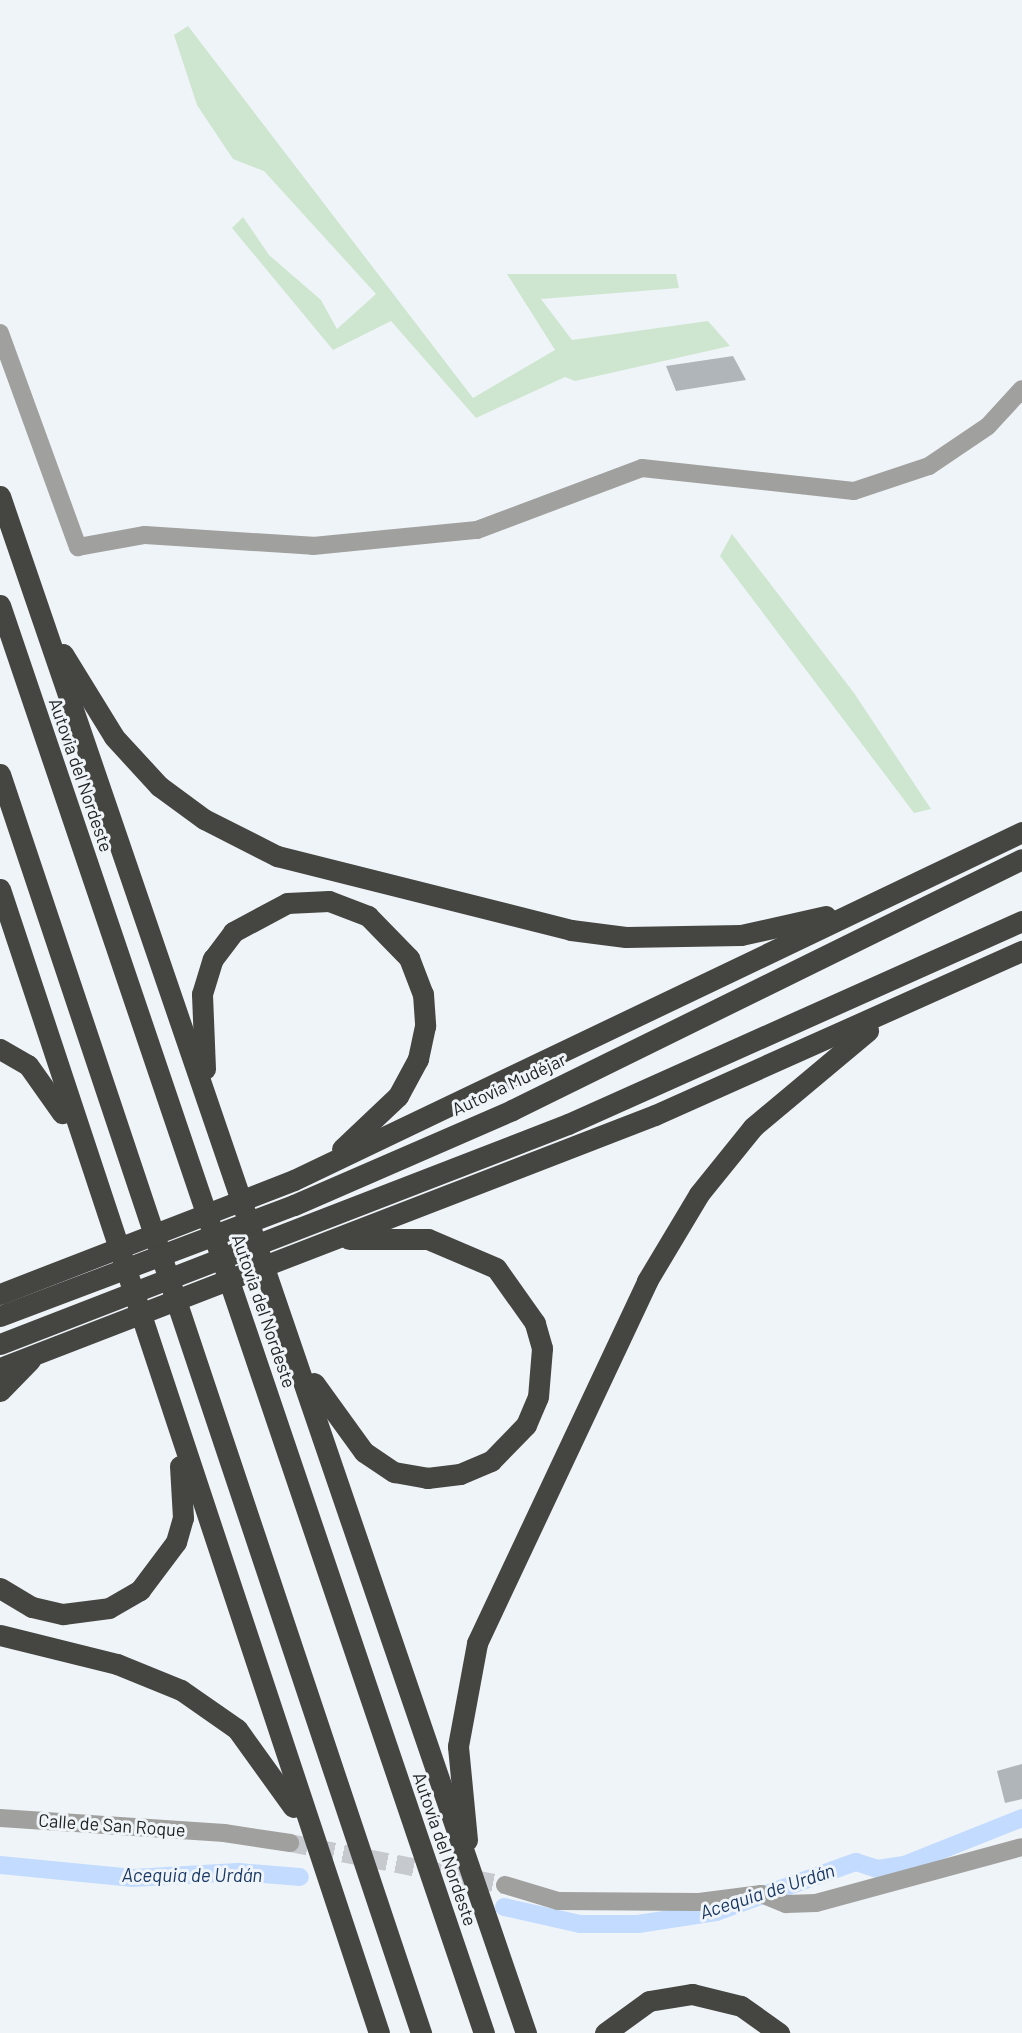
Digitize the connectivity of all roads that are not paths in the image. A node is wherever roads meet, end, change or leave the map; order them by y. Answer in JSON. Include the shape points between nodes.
{"nodes":[{"id":1,"x":0,"y":333,"type":"edge"},
{"id":2,"x":1022,"y":389,"type":"edge"},
{"id":3,"x":0,"y":496,"type":"edge"},
{"id":4,"x":12,"y":533,"type":"junction"},
{"id":5,"x":0,"y":605,"type":"edge"},
{"id":6,"x":0,"y":774,"type":"edge"},
{"id":7,"x":1022,"y":832,"type":"edge"},
{"id":8,"x":1022,"y":859,"type":"edge"},
{"id":9,"x":0,"y":889,"type":"edge"},
{"id":10,"x":886,"y":895,"type":"junction"},
{"id":11,"x":1022,"y":921,"type":"edge"},
{"id":12,"x":1022,"y":951,"type":"edge"},
{"id":13,"x":896,"y":1010,"type":"junction"},
{"id":14,"x":0,"y":1049,"type":"edge"},
{"id":15,"x":207,"y":1089,"type":"junction"},
{"id":16,"x":90,"y":1172,"type":"junction"},
{"id":17,"x":294,"y":1180,"type":"junction"},
{"id":18,"x":327,"y":1241,"type":"junction"},
{"id":19,"x":68,"y":1270,"type":"junction"},
{"id":20,"x":0,"y":1278,"type":"edge"},
{"id":21,"x":0,"y":1294,"type":"edge"},
{"id":22,"x":0,"y":1316,"type":"edge"},
{"id":23,"x":288,"y":1324,"type":"junction"},
{"id":24,"x":0,"y":1344,"type":"edge"},
{"id":25,"x":38,"y":1352,"type":"junction"},
{"id":26,"x":0,"y":1368,"type":"edge"},
{"id":27,"x":0,"y":1391,"type":"edge"},
{"id":28,"x":175,"y":1423,"type":"junction"},
{"id":29,"x":0,"y":1588,"type":"edge"},
{"id":30,"x":0,"y":1635,"type":"edge"},
{"id":31,"x":0,"y":1818,"type":"edge"},
{"id":32,"x":290,"y":1843,"type":"tunnel mouth"},
{"id":33,"x":1022,"y":1847,"type":"edge"},
{"id":34,"x":506,"y":1885,"type":"tunnel mouth"},
{"id":35,"x":332,"y":1894,"type":"junction"},
{"id":36,"x":484,"y":1913,"type":"junction"},
{"id":37,"x":379,"y":2033,"type":"edge"},
{"id":38,"x":421,"y":2033,"type":"edge"},
{"id":39,"x":484,"y":2033,"type":"edge"},
{"id":40,"x":526,"y":2033,"type":"edge"},
{"id":41,"x":604,"y":2033,"type":"edge"},
{"id":42,"x":779,"y":2033,"type":"edge"}],
"edges":[{"from":1,"to":2,"type":"street","via":[[78,547],[145,535],[313,547],[477,530],[642,468],[853,491],[929,466],[988,426]]},
{"from":3,"to":4,"type":"highway"},
{"from":4,"to":10,"type":"highway","via":[[66,662],[114,737],[159,786],[204,819],[276,856],[571,930],[626,937],[741,935]]},
{"from":4,"to":15,"type":"highway"},
{"from":5,"to":39,"type":"highway","name":"Autovía del Nordeste"},
{"from":6,"to":38,"type":"highway"},
{"from":7,"to":10,"type":"highway"},
{"from":8,"to":22,"type":"highway","name":"Autovía Mudéjar","via":[[512,1110],[294,1205]]},
{"from":9,"to":16,"type":"highway"},
{"from":10,"to":17,"type":"highway","via":[[577,1050]]},
{"from":11,"to":24,"type":"highway","via":[[568,1124]]},
{"from":12,"to":13,"type":"highway"},
{"from":13,"to":18,"type":"highway","via":[[655,1115]]},
{"from":13,"to":36,"type":"highway","via":[[783,1098],[699,1194],[647,1281],[491,1607],[466,1680],[457,1746],[461,1808]]},
{"from":14,"to":16,"type":"highway","via":[[46,1085]]},
{"from":15,"to":17,"type":"highway","via":[[200,1004],[213,959],[233,932],[265,910],[309,900],[351,907],[385,928],[409,958],[423,993],[418,1059],[383,1113]]},
{"from":15,"to":23,"type":"highway"},
{"from":16,"to":28,"type":"highway"},
{"from":17,"to":19,"type":"highway"},
{"from":18,"to":23,"type":"highway","via":[[428,1239],[496,1268],[523,1299],[542,1348],[533,1411],[504,1451],[474,1469],[427,1478],[394,1472],[363,1452],[337,1422]]},
{"from":18,"to":25,"type":"highway"},
{"from":19,"to":20,"type":"highway"},
{"from":19,"to":21,"type":"highway"},
{"from":23,"to":36,"type":"highway"},
{"from":25,"to":26,"type":"highway"},
{"from":25,"to":27,"type":"highway"},
{"from":28,"to":29,"type":"highway","via":[[183,1518],[156,1576],[109,1608],[85,1613],[32,1607]]},
{"from":28,"to":35,"type":"highway"},
{"from":30,"to":35,"type":"highway","via":[[117,1664],[208,1706],[278,1780]]},
{"from":31,"to":32,"type":"street","name":"Calle de San Roque","via":[[225,1833]]},
{"from":33,"to":34,"type":"street","via":[[816,1903],[786,1904],[761,1894],[699,1902],[558,1901]]},
{"from":35,"to":37,"type":"highway"},
{"from":36,"to":40,"type":"highway"},
{"from":41,"to":42,"type":"highway","via":[[649,2001],[692,1994],[741,2006]]}]}
